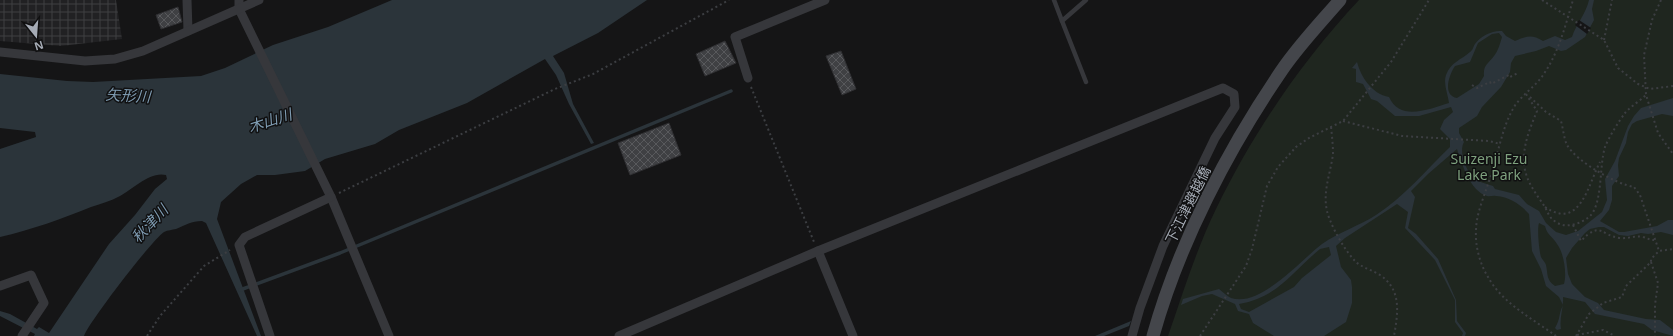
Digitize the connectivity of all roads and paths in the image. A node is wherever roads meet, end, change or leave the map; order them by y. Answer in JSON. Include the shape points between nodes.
{"nodes":[{"id":1,"x":187,"y":0,"type":"edge"},
{"id":2,"x":259,"y":0,"type":"edge"},
{"id":3,"x":729,"y":0,"type":"edge"},
{"id":4,"x":825,"y":0,"type":"edge"},
{"id":5,"x":1054,"y":0,"type":"edge"},
{"id":6,"x":1086,"y":0,"type":"edge"},
{"id":7,"x":1340,"y":0,"type":"edge"},
{"id":8,"x":1429,"y":0,"type":"edge"},
{"id":9,"x":1542,"y":0,"type":"edge"},
{"id":10,"x":1573,"y":0,"type":"edge"},
{"id":11,"x":1612,"y":0,"type":"edge"},
{"id":12,"x":1661,"y":0,"type":"edge"},
{"id":13,"x":239,"y":4,"type":"edge"},
{"id":14,"x":1568,"y":17,"type":"junction"},
{"id":15,"x":1062,"y":21,"type":"junction"},
{"id":16,"x":188,"y":31,"type":"junction"},
{"id":17,"x":1604,"y":40,"type":"junction"},
{"id":18,"x":0,"y":52,"type":"edge"},
{"id":19,"x":1518,"y":73,"type":"dead end"},
{"id":20,"x":748,"y":78,"type":"joint"},
{"id":21,"x":1086,"y":82,"type":"dead end"},
{"id":22,"x":1472,"y":85,"type":"dead end"},
{"id":23,"x":1673,"y":86,"type":"edge"},
{"id":24,"x":1646,"y":87,"type":"junction"},
{"id":25,"x":1527,"y":94,"type":"junction"},
{"id":26,"x":1646,"y":95,"type":"junction"},
{"id":27,"x":1343,"y":121,"type":"junction"},
{"id":28,"x":1331,"y":126,"type":"junction"},
{"id":29,"x":1500,"y":144,"type":"junction"},
{"id":30,"x":1673,"y":154,"type":"edge"},
{"id":31,"x":1601,"y":161,"type":"junction"},
{"id":32,"x":1596,"y":169,"type":"junction"},
{"id":33,"x":1600,"y":171,"type":"junction"},
{"id":34,"x":331,"y":197,"type":"junction"},
{"id":35,"x":1545,"y":207,"type":"junction"},
{"id":36,"x":1573,"y":225,"type":"junction"},
{"id":37,"x":1654,"y":240,"type":"junction"},
{"id":38,"x":239,"y":245,"type":"junction"},
{"id":39,"x":1673,"y":249,"type":"edge"},
{"id":40,"x":818,"y":251,"type":"junction"},
{"id":41,"x":1659,"y":251,"type":"junction"},
{"id":42,"x":1651,"y":262,"type":"junction"},
{"id":43,"x":0,"y":286,"type":"edge"},
{"id":44,"x":1576,"y":335,"type":"edge"},
{"id":45,"x":22,"y":336,"type":"edge"},
{"id":46,"x":147,"y":336,"type":"edge"},
{"id":47,"x":270,"y":336,"type":"edge"},
{"id":48,"x":389,"y":336,"type":"edge"},
{"id":49,"x":619,"y":336,"type":"edge"},
{"id":50,"x":853,"y":336,"type":"edge"},
{"id":51,"x":1132,"y":336,"type":"edge"},
{"id":52,"x":1153,"y":336,"type":"edge"},
{"id":53,"x":1200,"y":336,"type":"edge"},
{"id":54,"x":1394,"y":336,"type":"edge"},
{"id":55,"x":1556,"y":336,"type":"edge"},
{"id":56,"x":1615,"y":336,"type":"edge"},
{"id":57,"x":1655,"y":336,"type":"edge"}],
"edges":[{"from":1,"to":16,"type":"street"},
{"from":2,"to":13,"type":"street"},
{"from":3,"to":34,"type":"path","via":[[593,74],[555,89]]},
{"from":4,"to":20,"type":"street","via":[[735,37]]},
{"from":5,"to":15,"type":"lane"},
{"from":6,"to":15,"type":"lane"},
{"from":7,"to":52,"type":"street","name":"下江津避越僑","via":[[1282,69],[1239,139],[1195,224],[1161,306]]},
{"from":8,"to":27,"type":"path","via":[[1391,62]]},
{"from":9,"to":14,"type":"path"},
{"from":10,"to":14,"type":"path"},
{"from":11,"to":17,"type":"path"},
{"from":12,"to":24,"type":"path","via":[[1652,20],[1644,56]]},
{"from":13,"to":16,"type":"street"},
{"from":13,"to":34,"type":"street"},
{"from":14,"to":17,"type":"path"},
{"from":14,"to":25,"type":"path","via":[[1556,52],[1541,78]]},
{"from":15,"to":21,"type":"lane"},
{"from":16,"to":18,"type":"street","via":[[143,51],[115,59],[85,61]]},
{"from":17,"to":24,"type":"path","via":[[1618,68],[1638,84]]},
{"from":19,"to":22,"type":"path","via":[[1477,88]]},
{"from":20,"to":40,"type":"path"},
{"from":23,"to":24,"type":"path","via":[[1650,89]]},
{"from":24,"to":26,"type":"path"},
{"from":25,"to":29,"type":"path","via":[[1515,106],[1506,123]]},
{"from":25,"to":32,"type":"path","via":[[1546,112],[1561,121],[1567,145],[1578,157]]},
{"from":25,"to":35,"type":"path","via":[[1537,111],[1528,134],[1525,169],[1530,185]]},
{"from":26,"to":30,"type":"path","via":[[1658,133]]},
{"from":26,"to":31,"type":"path","via":[[1625,113],[1611,135]]},
{"from":27,"to":28,"type":"path"},
{"from":27,"to":29,"type":"path","via":[[1386,133]]},
{"from":28,"to":53,"type":"path","via":[[1296,147],[1278,167],[1268,186],[1246,266]]},
{"from":28,"to":54,"type":"path","via":[[1332,154],[1325,194],[1330,221],[1355,261],[1380,275],[1394,289],[1398,312]]},
{"from":29,"to":55,"type":"path","via":[[1482,198],[1476,230],[1478,250],[1488,277],[1507,300]]},
{"from":31,"to":32,"type":"path"},
{"from":31,"to":33,"type":"path"},
{"from":32,"to":33,"type":"path"},
{"from":32,"to":35,"type":"path","via":[[1579,208],[1560,214]]},
{"from":33,"to":36,"type":"path","via":[[1600,192],[1596,206],[1583,222]]},
{"from":33,"to":37,"type":"path","via":[[1634,187],[1640,195]]},
{"from":34,"to":38,"type":"street","via":[[245,237]]},
{"from":34,"to":48,"type":"street"},
{"from":35,"to":36,"type":"path","via":[[1556,223]]},
{"from":36,"to":37,"type":"path","via":[[1581,241],[1591,231],[1598,230],[1619,238],[1635,236]]},
{"from":37,"to":41,"type":"path"},
{"from":38,"to":46,"type":"path","via":[[204,266],[160,316]]},
{"from":38,"to":47,"type":"street"},
{"from":39,"to":41,"type":"path"},
{"from":40,"to":49,"type":"street"},
{"from":40,"to":50,"type":"street"},
{"from":40,"to":51,"type":"street","via":[[1223,88],[1234,94],[1235,107],[1215,138],[1163,246]]},
{"from":41,"to":42,"type":"path"},
{"from":42,"to":44,"type":"path","via":[[1626,286],[1622,297],[1603,303],[1589,314]]},
{"from":42,"to":57,"type":"path","via":[[1658,283]]},
{"from":43,"to":45,"type":"street","via":[[31,275],[44,303]]},
{"from":44,"to":56,"type":"path","via":[[1603,330]]}]}
